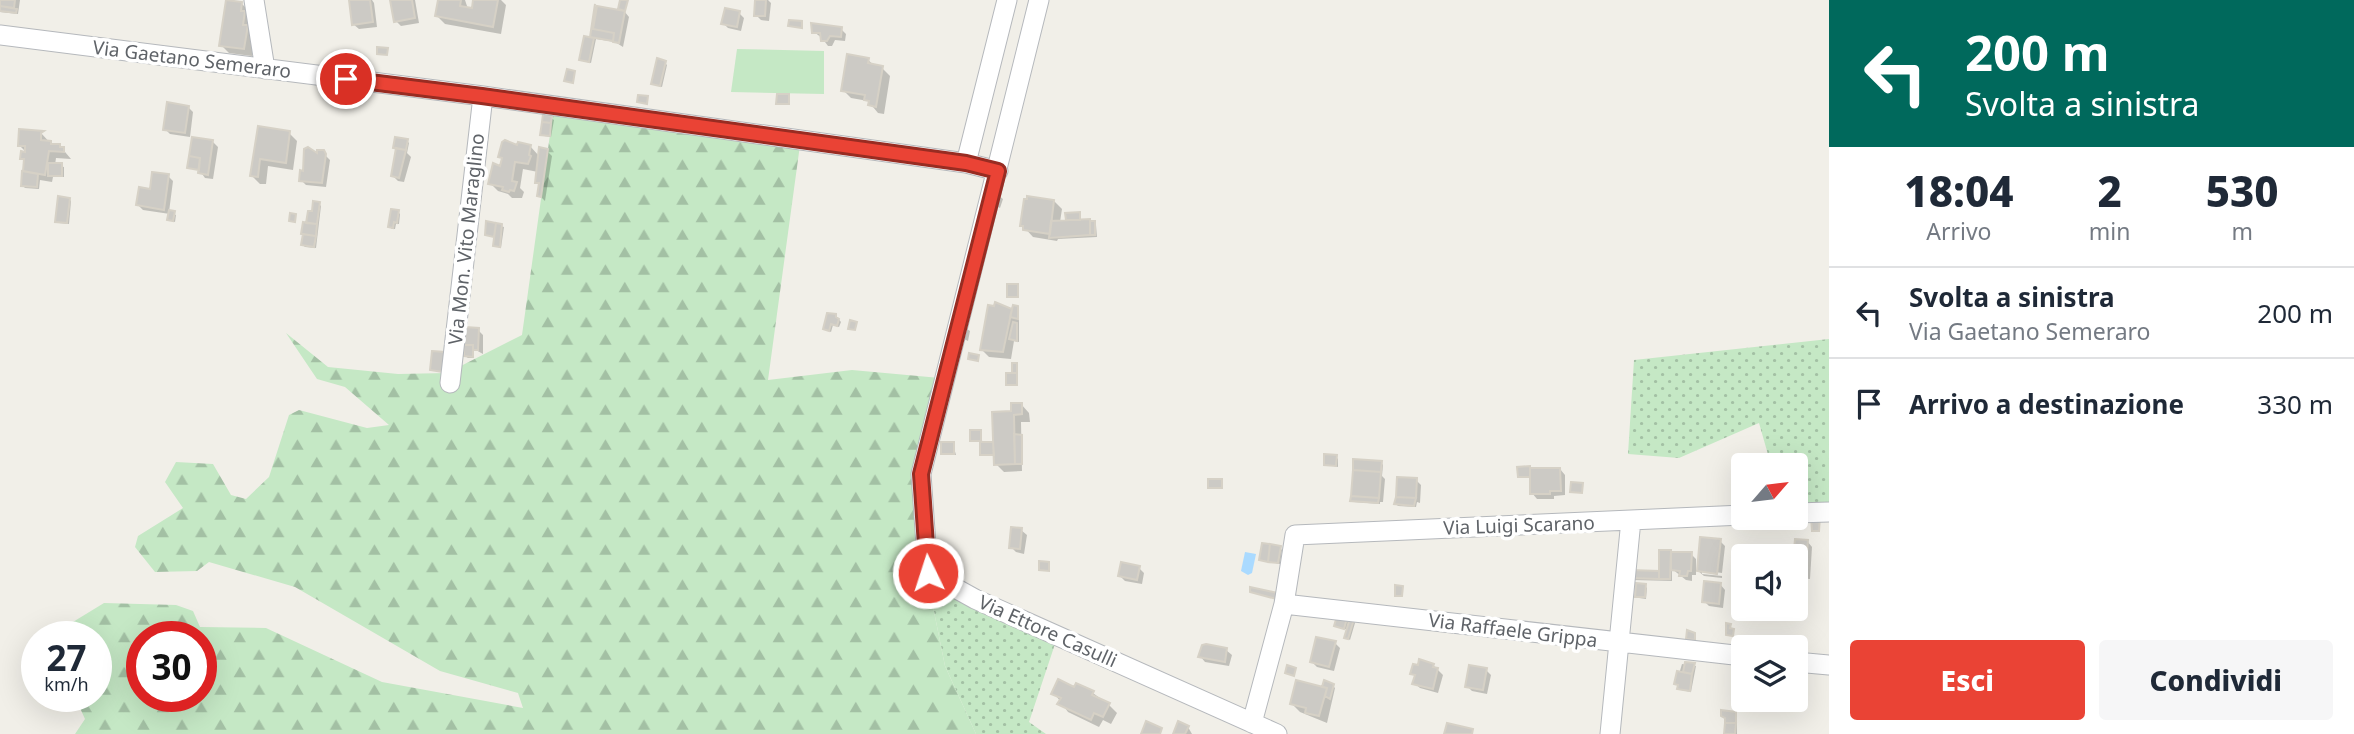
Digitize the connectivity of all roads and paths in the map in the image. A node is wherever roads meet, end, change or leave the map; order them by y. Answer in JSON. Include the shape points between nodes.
{"nodes":[{"id":1,"x":254,"y":0,"type":"edge"},
{"id":2,"x":1007,"y":0,"type":"edge"},
{"id":3,"x":1039,"y":0,"type":"edge"},
{"id":4,"x":0,"y":35,"type":"edge"},
{"id":5,"x":265,"y":69,"type":"junction"},
{"id":6,"x":482,"y":96,"type":"junction"},
{"id":7,"x":966,"y":163,"type":"junction"},
{"id":8,"x":998,"y":171,"type":"junction"},
{"id":9,"x":450,"y":383,"type":"dead end"},
{"id":10,"x":1829,"y":512,"type":"edge"},
{"id":11,"x":1808,"y":513,"type":"edge"},
{"id":12,"x":1731,"y":516,"type":"edge"},
{"id":13,"x":1631,"y":520,"type":"junction"},
{"id":14,"x":1284,"y":604,"type":"junction"},
{"id":15,"x":1618,"y":642,"type":"junction"},
{"id":16,"x":1731,"y":655,"type":"edge"},
{"id":17,"x":1808,"y":663,"type":"edge"},
{"id":18,"x":1829,"y":666,"type":"edge"},
{"id":19,"x":1252,"y":723,"type":"junction"},
{"id":20,"x":1277,"y":734,"type":"edge"},
{"id":21,"x":1610,"y":734,"type":"edge"}],
"edges":[{"from":1,"to":5,"type":"street"},
{"from":2,"to":7,"type":"street"},
{"from":3,"to":8,"type":"street","name":"Via Ettore Casulli"},
{"from":4,"to":5,"type":"street","name":"Via Gaetano Semeraro"},
{"from":5,"to":6,"type":"street","name":"Via Gaetano Semeraro"},
{"from":6,"to":7,"type":"street","name":"Via Gaetano Semeraro"},
{"from":6,"to":9,"type":"street","name":"Via Mon. Vito Maraglino"},
{"from":7,"to":8,"type":"street"},
{"from":8,"to":19,"type":"street","name":"Via Ettore Casulli","via":[[921,474],[928,573],[975,599]]},
{"from":10,"to":11,"type":"street"},
{"from":12,"to":13,"type":"street","name":"Via Luigi Scarano"},
{"from":13,"to":14,"type":"street","name":"Via Luigi Scarano","via":[[1295,535]]},
{"from":13,"to":15,"type":"street"},
{"from":14,"to":15,"type":"street","name":"Via Raffaele Grippa"},
{"from":14,"to":19,"type":"street"},
{"from":15,"to":16,"type":"street","name":"Via Raffaele Grippa"},
{"from":15,"to":21,"type":"street"},
{"from":17,"to":18,"type":"street"},
{"from":19,"to":20,"type":"street","name":"Via Ettore Casulli"}]}
